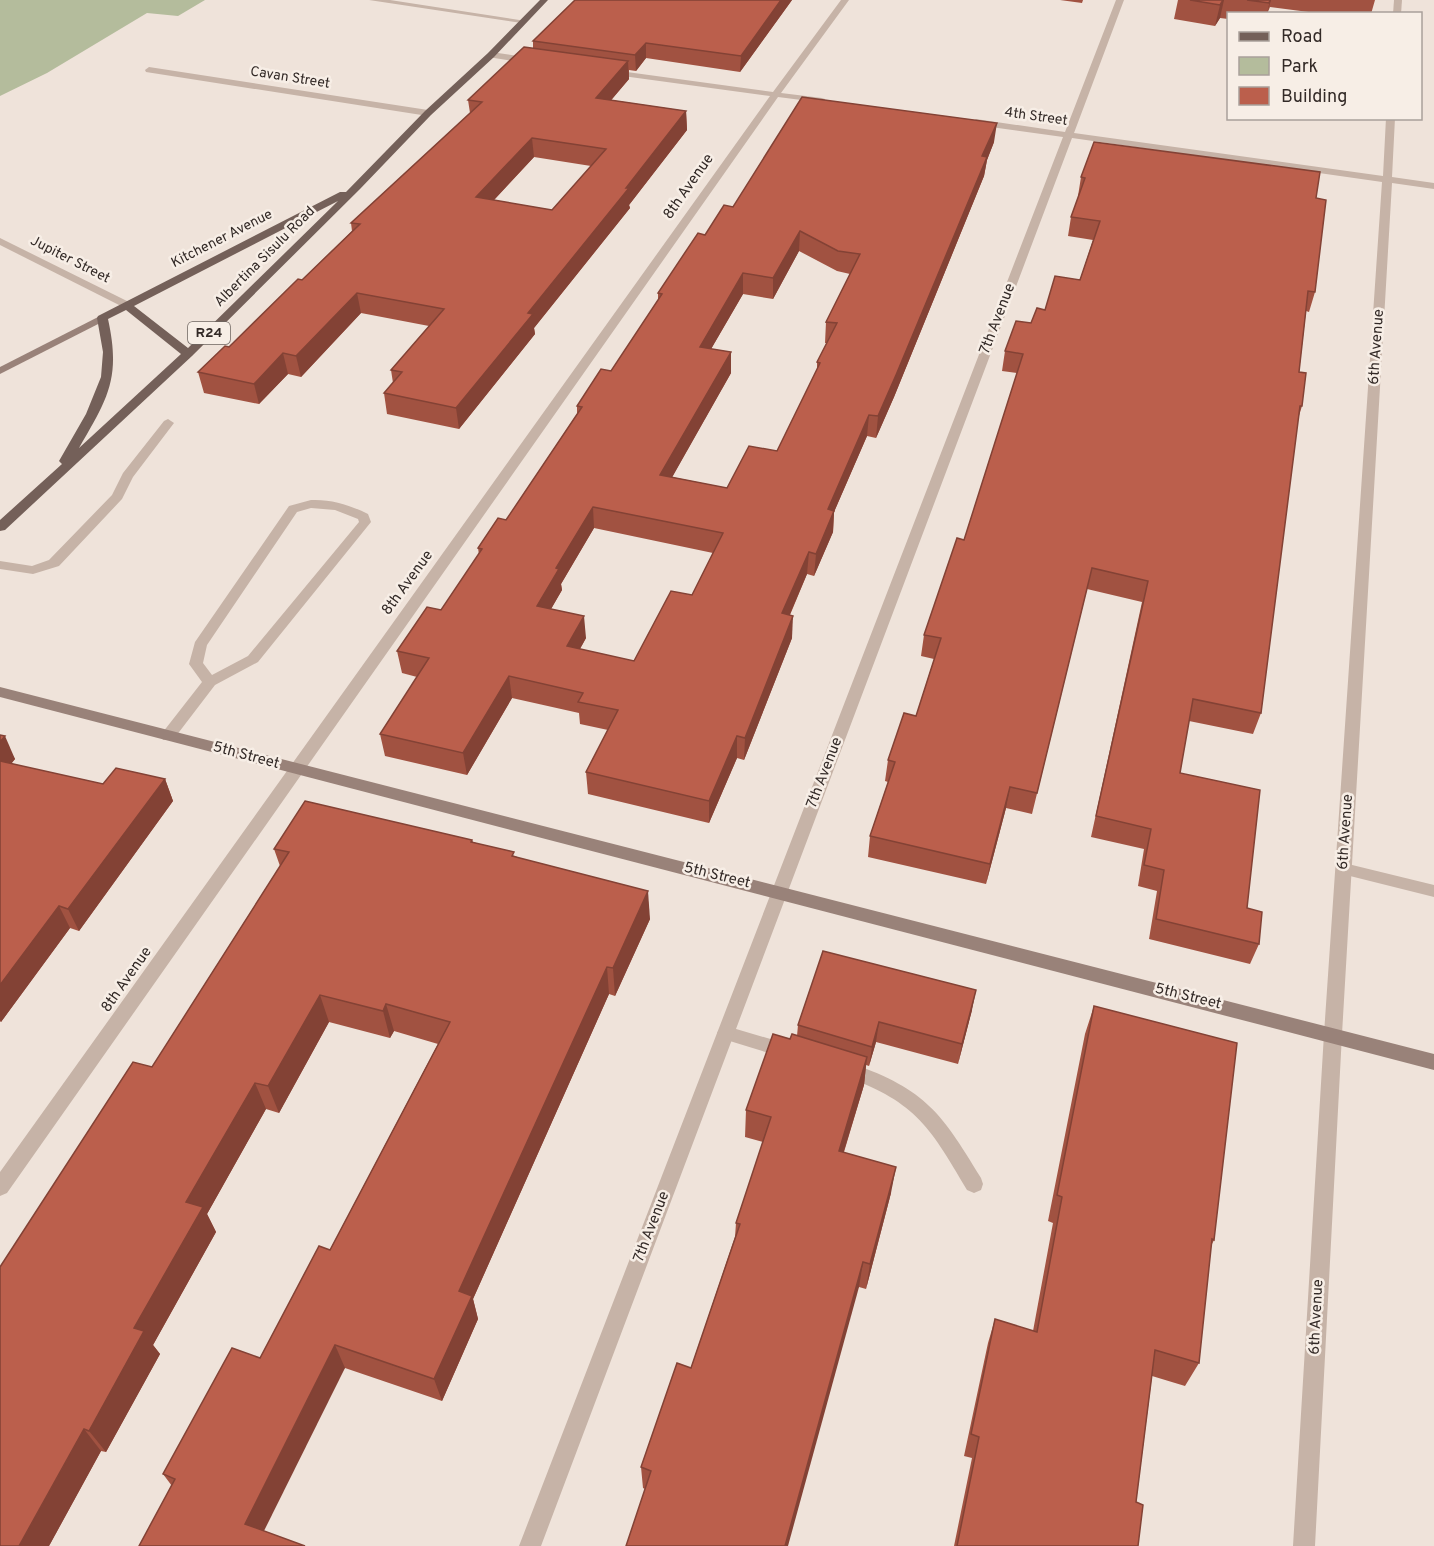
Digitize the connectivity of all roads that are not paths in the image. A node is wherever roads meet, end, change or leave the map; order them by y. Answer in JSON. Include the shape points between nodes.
{"nodes":[{"id":1,"x":373,"y":0,"type":"edge"},
{"id":2,"x":544,"y":0,"type":"edge"},
{"id":3,"x":845,"y":0,"type":"edge"},
{"id":4,"x":1120,"y":0,"type":"edge"},
{"id":5,"x":522,"y":21,"type":"junction"},
{"id":6,"x":491,"y":55,"type":"junction"},
{"id":7,"x":538,"y":62,"type":"edge"},
{"id":8,"x":149,"y":70,"type":"dead end"},
{"id":9,"x":597,"y":70,"type":"edge"},
{"id":10,"x":775,"y":95,"type":"junction"},
{"id":11,"x":832,"y":103,"type":"edge"},
{"id":12,"x":428,"y":112,"type":"junction"},
{"id":13,"x":1391,"y":120,"type":"edge"},
{"id":14,"x":967,"y":121,"type":"edge"},
{"id":15,"x":1068,"y":135,"type":"junction"},
{"id":16,"x":1388,"y":180,"type":"junction"},
{"id":17,"x":1434,"y":186,"type":"edge"},
{"id":18,"x":357,"y":187,"type":"junction"},
{"id":19,"x":0,"y":242,"type":"edge"},
{"id":20,"x":127,"y":305,"type":"junction"},
{"id":21,"x":102,"y":318,"type":"junction"},
{"id":22,"x":188,"y":354,"type":"junction"},
{"id":23,"x":0,"y":371,"type":"edge"},
{"id":24,"x":168,"y":423,"type":"dead end"},
{"id":25,"x":57,"y":474,"type":"junction"},
{"id":26,"x":0,"y":527,"type":"edge"},
{"id":27,"x":0,"y":565,"type":"edge"},
{"id":28,"x":210,"y":682,"type":"junction"},
{"id":29,"x":0,"y":692,"type":"edge"},
{"id":30,"x":168,"y":736,"type":"junction"},
{"id":31,"x":296,"y":769,"type":"junction"},
{"id":32,"x":1344,"y":869,"type":"junction"},
{"id":33,"x":1434,"y":891,"type":"edge"},
{"id":34,"x":779,"y":892,"type":"junction"},
{"id":35,"x":726,"y":1033,"type":"junction"},
{"id":36,"x":1333,"y":1034,"type":"junction"},
{"id":37,"x":804,"y":1056,"type":"edge"},
{"id":38,"x":1434,"y":1062,"type":"edge"},
{"id":39,"x":827,"y":1063,"type":"edge"},
{"id":40,"x":974,"y":1184,"type":"dead end"},
{"id":41,"x":0,"y":1187,"type":"edge"},
{"id":42,"x":530,"y":1546,"type":"edge"},
{"id":43,"x":1304,"y":1546,"type":"edge"}],
"edges":[{"from":1,"to":5,"type":"street"},
{"from":2,"to":5,"type":"main road","name":"Albertina Sisulu Road","number":"R24"},
{"from":3,"to":10,"type":"street","name":"8th Avenue"},
{"from":4,"to":15,"type":"street","name":"7th Avenue"},
{"from":5,"to":6,"type":"main road","name":"Albertina Sisulu Road","number":"R24"},
{"from":6,"to":7,"type":"street"},
{"from":6,"to":12,"type":"main road","name":"Albertina Sisulu Road","number":"R24"},
{"from":8,"to":12,"type":"street","name":"Cavan Street"},
{"from":9,"to":10,"type":"street"},
{"from":10,"to":11,"type":"street"},
{"from":10,"to":31,"type":"street","name":"8th Avenue"},
{"from":12,"to":18,"type":"main road","name":"Albertina Sisulu Road","number":"R24"},
{"from":13,"to":16,"type":"street","name":"6th Avenue"},
{"from":14,"to":15,"type":"street","name":"4th Street"},
{"from":15,"to":16,"type":"street","name":"4th Street"},
{"from":15,"to":34,"type":"street","name":"7th Avenue"},
{"from":16,"to":17,"type":"street","name":"4th Street"},
{"from":16,"to":32,"type":"street","name":"6th Avenue"},
{"from":18,"to":20,"type":"main road","name":"Kitchener Avenue","number":"R24"},
{"from":18,"to":22,"type":"main road","name":"Albertina Sisulu Road","number":"R24"},
{"from":19,"to":20,"type":"street","name":"Jupiter Street"},
{"from":20,"to":21,"type":"main road","name":"Kitchener Avenue","number":"R24"},
{"from":20,"to":22,"type":"main road"},
{"from":21,"to":23,"type":"street","name":"Kitchener Avenue"},
{"from":21,"to":25,"type":"main road","number":"R24","via":[[109,361],[107,378],[93,413]]},
{"from":22,"to":25,"type":"main road","name":"Albertina Sisulu Road","number":"R24"},
{"from":24,"to":27,"type":"street","via":[[127,476],[118,496],[54,563],[33,570]]},
{"from":25,"to":26,"type":"main road","name":"Albertina Sisulu Road","number":"R24"},
{"from":28,"to":28,"type":"street","via":[[253,659],[365,522],[364,517],[316,502],[293,509],[200,645],[196,664]]},
{"from":28,"to":30,"type":"street"},
{"from":29,"to":30,"type":"street","name":"5th Street"},
{"from":30,"to":31,"type":"street","name":"5th Street"},
{"from":31,"to":34,"type":"street","name":"5th Street"},
{"from":31,"to":41,"type":"street","name":"8th Avenue"},
{"from":32,"to":33,"type":"street"},
{"from":32,"to":36,"type":"street","name":"6th Avenue"},
{"from":34,"to":35,"type":"street","name":"7th Avenue"},
{"from":34,"to":36,"type":"street","name":"5th Street"},
{"from":35,"to":37,"type":"street"},
{"from":35,"to":42,"type":"street","name":"7th Avenue"},
{"from":36,"to":38,"type":"street","name":"5th Street"},
{"from":36,"to":43,"type":"street","name":"6th Avenue"},
{"from":39,"to":40,"type":"street","via":[[897,1088],[920,1106],[946,1137]]}]}
